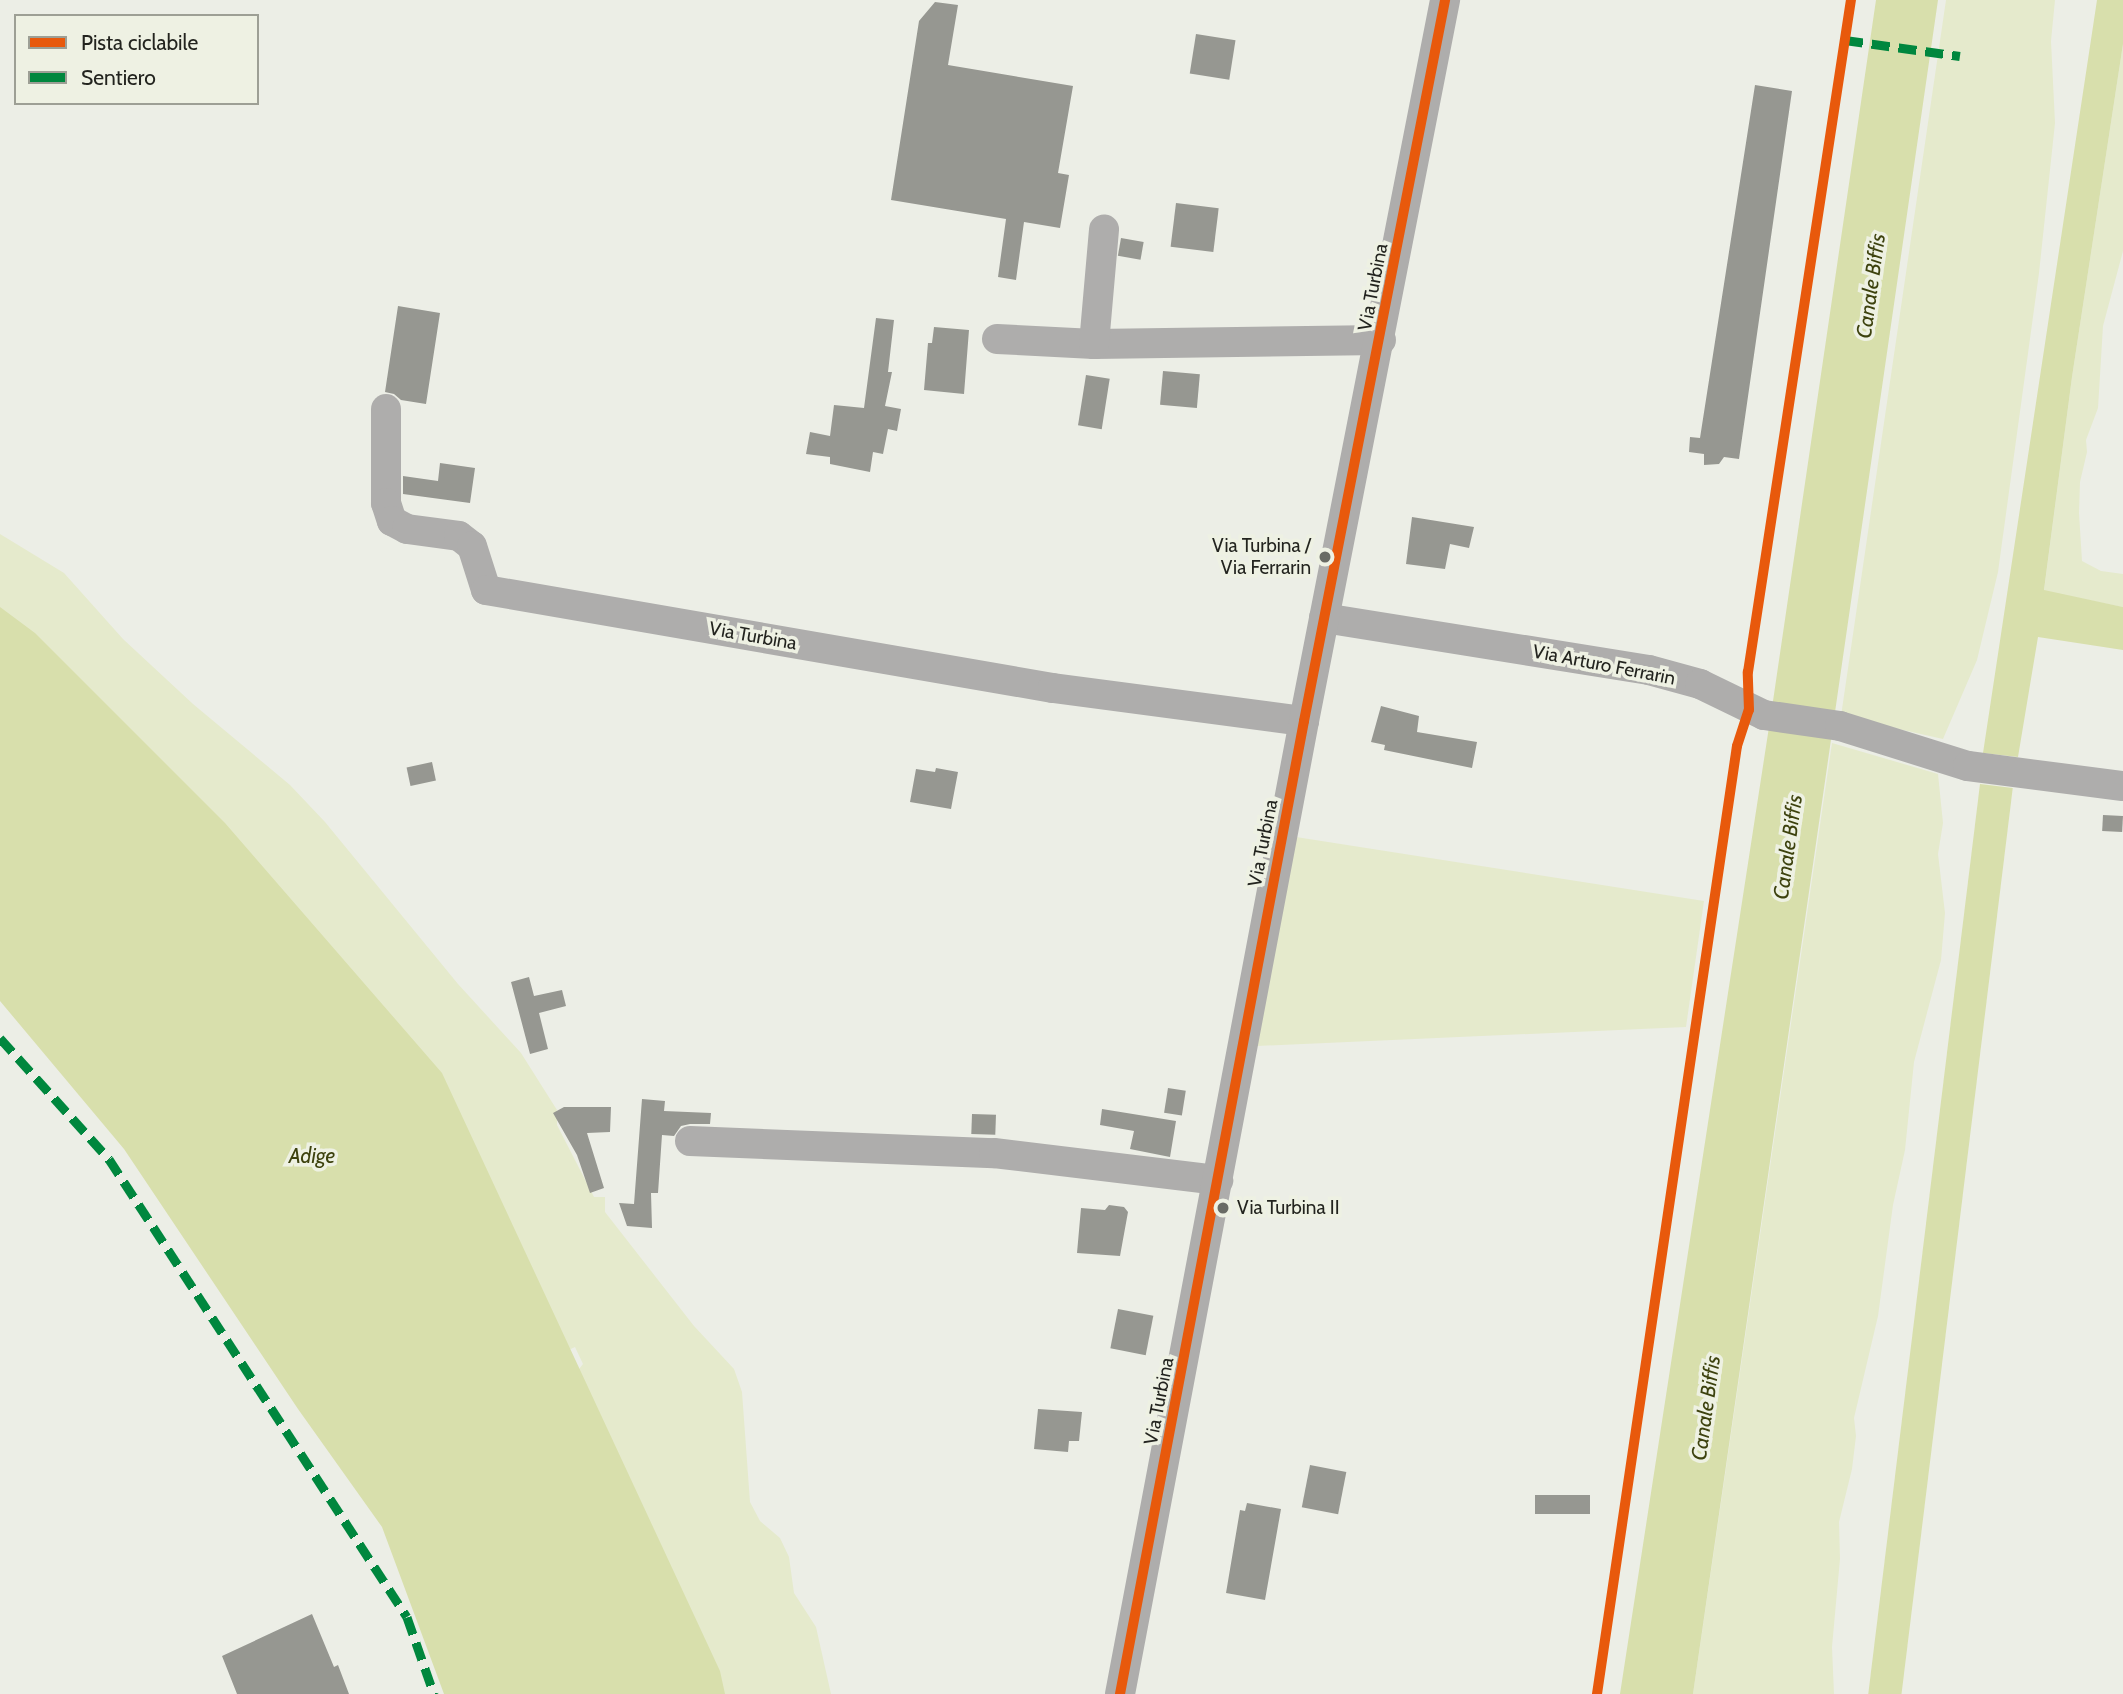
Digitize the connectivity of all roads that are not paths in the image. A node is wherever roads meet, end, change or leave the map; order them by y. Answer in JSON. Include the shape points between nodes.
{"nodes":[{"id":1,"x":1445,"y":0,"type":"edge"},
{"id":2,"x":1104,"y":229,"type":"dead end"},
{"id":3,"x":997,"y":339,"type":"dead end"},
{"id":4,"x":1381,"y":340,"type":"junction"},
{"id":5,"x":1094,"y":344,"type":"junction"},
{"id":6,"x":386,"y":409,"type":"dead end"},
{"id":7,"x":1324,"y":618,"type":"junction"},
{"id":8,"x":1304,"y":721,"type":"junction"},
{"id":9,"x":2123,"y":786,"type":"edge"},
{"id":10,"x":690,"y":1141,"type":"dead end"},
{"id":11,"x":1219,"y":1180,"type":"junction"},
{"id":12,"x":1120,"y":1694,"type":"edge"}],
"edges":[{"from":1,"to":4,"type":"street","name":"Via Turbina"},
{"from":2,"to":5,"type":"street"},
{"from":3,"to":5,"type":"street","name":"Via Turbina"},
{"from":4,"to":5,"type":"street","name":"Via Turbina"},
{"from":4,"to":7,"type":"street","name":"Via Turbina"},
{"from":6,"to":8,"type":"street","name":"Via Turbina","via":[[386,503],[392,522],[407,529],[459,536],[471,547],[486,590],[1053,688]]},
{"from":7,"to":8,"type":"street","name":"Via Turbina"},
{"from":7,"to":9,"type":"street","name":"Via Arturo Ferrarin","via":[[1649,670],[1700,684],[1764,715],[1840,726],[1968,766]]},
{"from":8,"to":11,"type":"street","name":"Via Turbina"},
{"from":10,"to":11,"type":"street","via":[[994,1153]]},
{"from":11,"to":12,"type":"street","name":"Via Turbina"}]}
